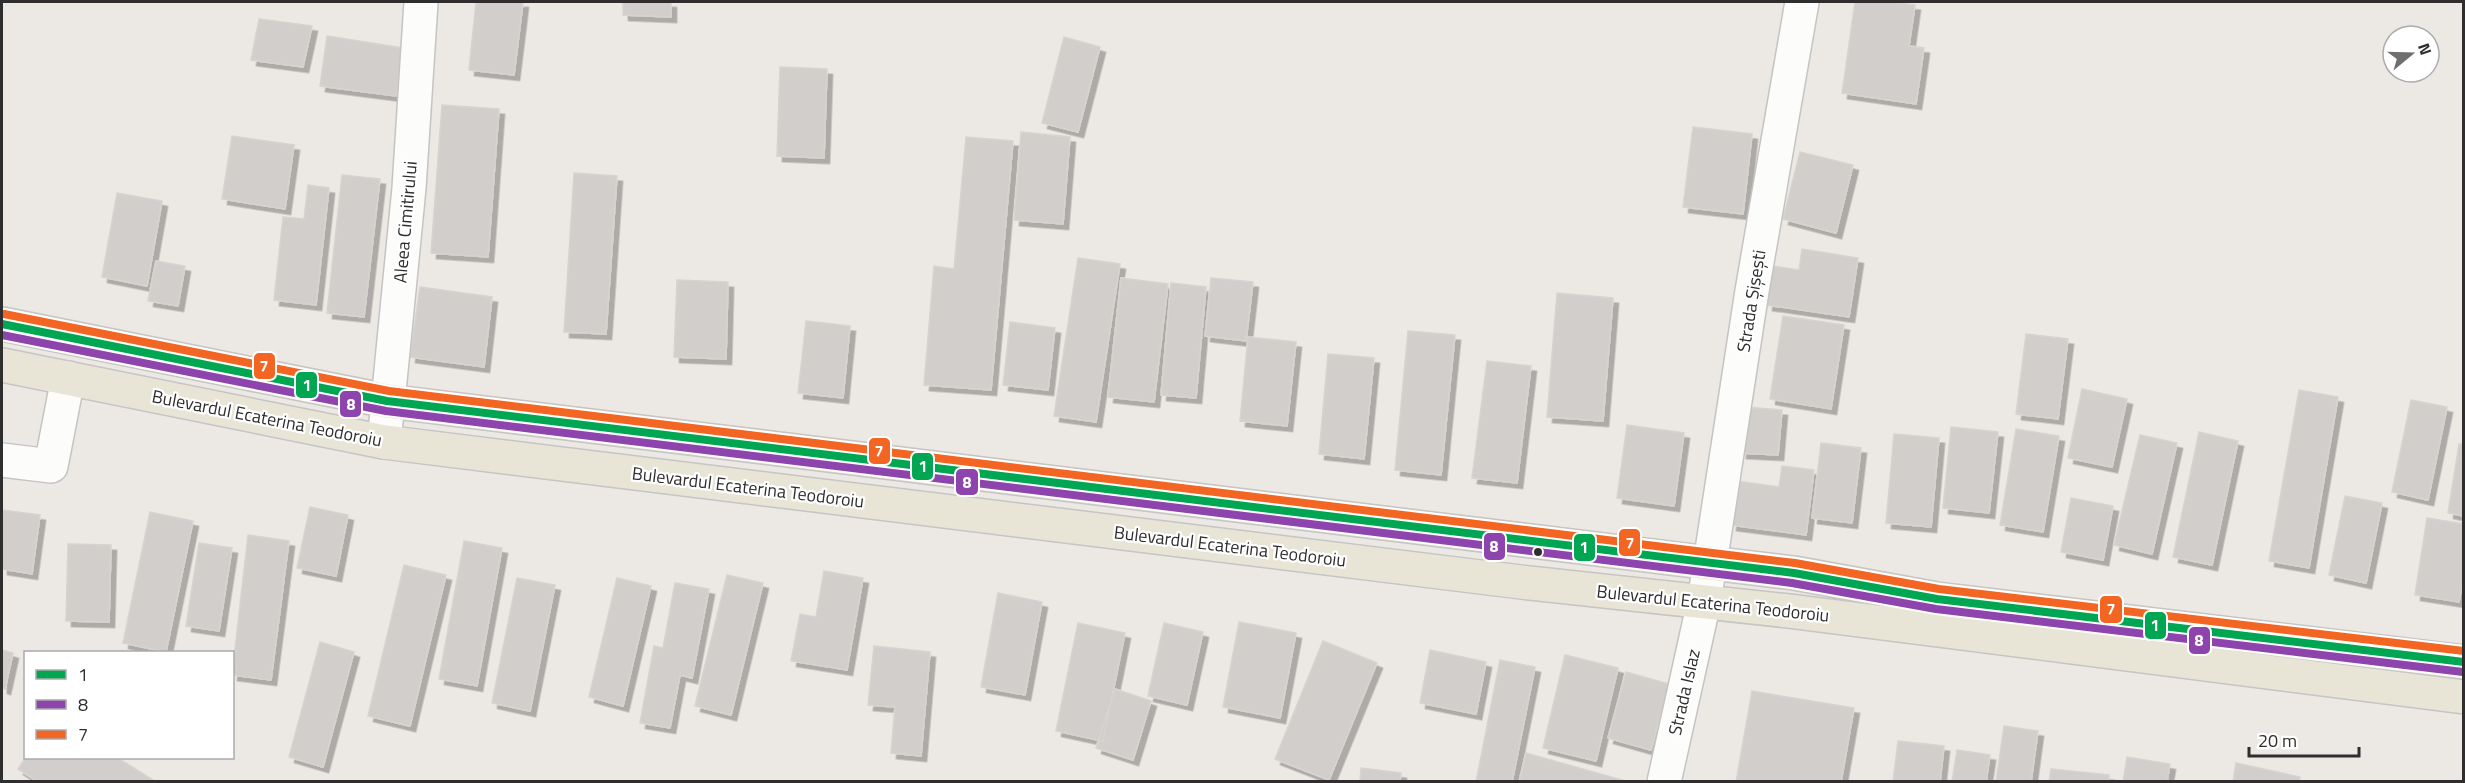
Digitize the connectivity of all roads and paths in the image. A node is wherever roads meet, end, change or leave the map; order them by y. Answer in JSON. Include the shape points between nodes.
{"nodes":[{"id":1,"x":421,"y":2,"type":"edge"},
{"id":2,"x":1802,"y":2,"type":"edge"},
{"id":3,"x":2,"y":324,"type":"edge"},
{"id":4,"x":2,"y":365,"type":"edge"},
{"id":5,"x":68,"y":378,"type":"junction"},
{"id":6,"x":387,"y":401,"type":"junction"},
{"id":7,"x":384,"y":442,"type":"junction"},
{"id":8,"x":2,"y":460,"type":"edge"},
{"id":9,"x":1710,"y":562,"type":"junction"},
{"id":10,"x":1704,"y":602,"type":"junction"},
{"id":11,"x":2463,"y":662,"type":"edge"},
{"id":12,"x":2463,"y":697,"type":"edge"},
{"id":13,"x":1664,"y":782,"type":"edge"}],
"edges":[{"from":1,"to":6,"type":"street","name":"Aleea Cimitirului","via":[[409,188]]},
{"from":2,"to":9,"type":"street","name":"Strada Șișești"},
{"from":3,"to":6,"type":"main road","name":"Bulevardul Ecaterina Teodoroiu"},
{"from":4,"to":5,"type":"main road","name":"Bulevardul Ecaterina Teodoroiu"},
{"from":5,"to":7,"type":"main road","name":"Bulevardul Ecaterina Teodoroiu"},
{"from":5,"to":8,"type":"street","via":[[51,466]]},
{"from":6,"to":7,"type":"street","name":"Aleea Cimitirului"},
{"from":6,"to":9,"type":"main road","name":"Bulevardul Ecaterina Teodoroiu"},
{"from":7,"to":10,"type":"main road","name":"Bulevardul Ecaterina Teodoroiu"},
{"from":9,"to":10,"type":"street","name":"Strada Șișești"},
{"from":9,"to":11,"type":"main road","name":"Bulevardul Ecaterina Teodoroiu","via":[[1937,599]]},
{"from":10,"to":12,"type":"main road","name":"Bulevardul Ecaterina Teodoroiu"},
{"from":10,"to":13,"type":"street","name":"Strada Islaz"}]}
